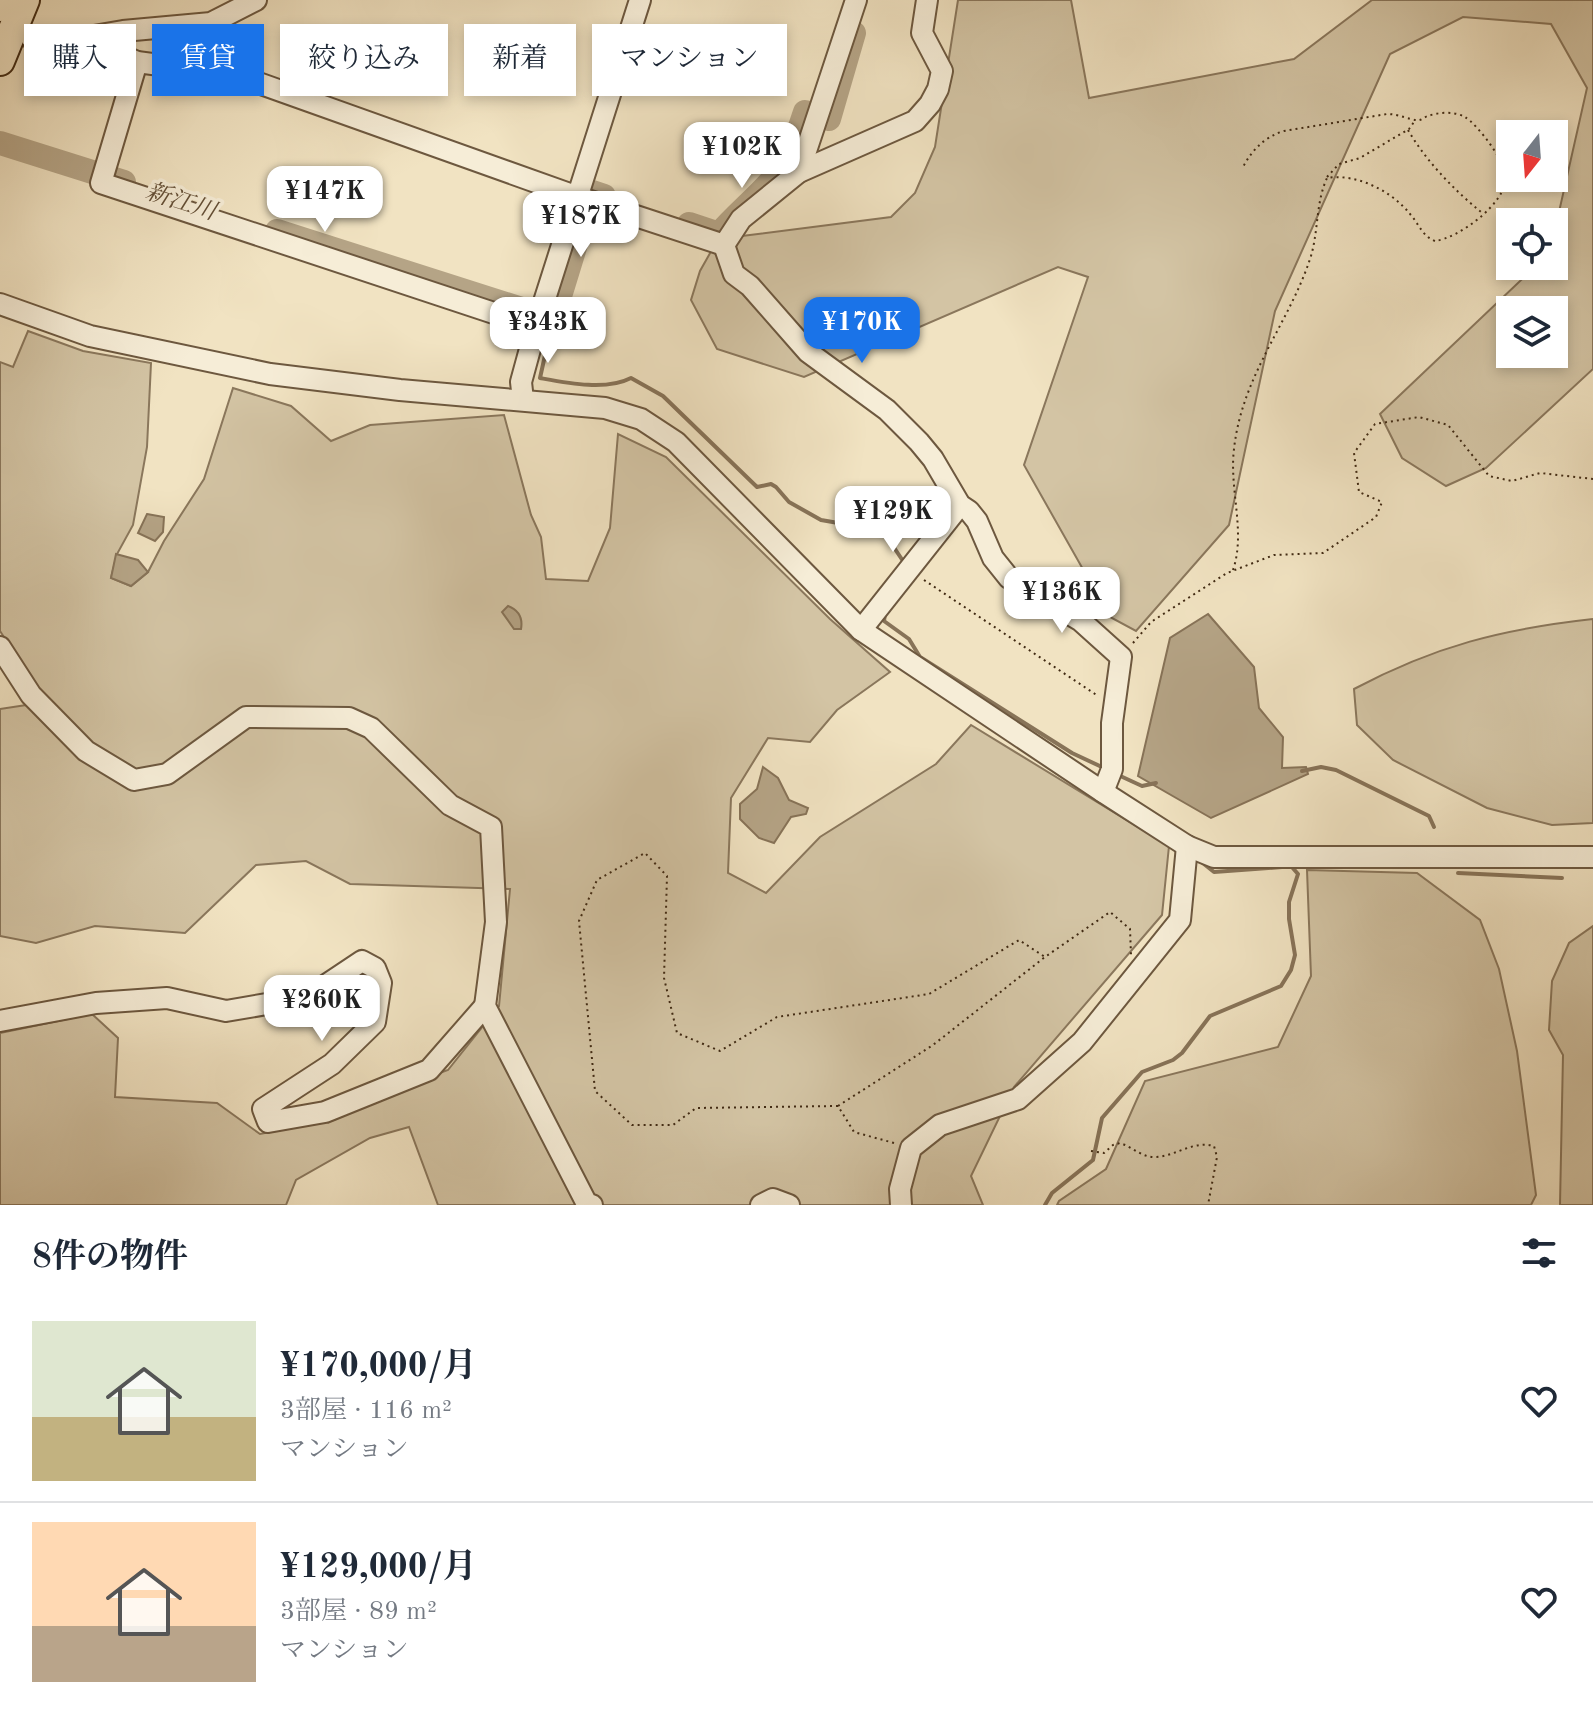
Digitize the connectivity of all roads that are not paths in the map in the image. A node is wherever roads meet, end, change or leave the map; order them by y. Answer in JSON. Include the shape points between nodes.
{"nodes":[{"id":1,"x":3,"y":0,"type":"edge"},
{"id":2,"x":25,"y":0,"type":"edge"},
{"id":3,"x":256,"y":0,"type":"edge"},
{"id":4,"x":640,"y":0,"type":"edge"},
{"id":5,"x":856,"y":0,"type":"edge"},
{"id":6,"x":927,"y":0,"type":"edge"},
{"id":7,"x":0,"y":7,"type":"edge"},
{"id":8,"x":136,"y":30,"type":"edge"},
{"id":9,"x":0,"y":61,"type":"edge"},
{"id":10,"x":137,"y":62,"type":"joint"},
{"id":11,"x":799,"y":172,"type":"junction"},
{"id":12,"x":584,"y":199,"type":"junction"},
{"id":13,"x":724,"y":245,"type":"junction"},
{"id":14,"x":0,"y":304,"type":"edge"},
{"id":15,"x":538,"y":320,"type":"junction"},
{"id":16,"x":523,"y":400,"type":"junction"},
{"id":17,"x":960,"y":505,"type":"junction"},
{"id":18,"x":861,"y":630,"type":"junction"},
{"id":19,"x":0,"y":647,"type":"edge"},
{"id":20,"x":1103,"y":792,"type":"junction"},
{"id":21,"x":1187,"y":846,"type":"junction"},
{"id":22,"x":1593,"y":857,"type":"edge"},
{"id":23,"x":485,"y":1006,"type":"junction"},
{"id":24,"x":0,"y":1021,"type":"edge"},
{"id":25,"x":592,"y":1205,"type":"edge"},
{"id":26,"x":761,"y":1205,"type":"edge"},
{"id":27,"x":789,"y":1205,"type":"edge"},
{"id":28,"x":901,"y":1205,"type":"edge"}],
"edges":[{"from":1,"to":7,"type":"highway"},
{"from":2,"to":9,"type":"highway"},
{"from":3,"to":8,"type":"street","via":[[211,23]]},
{"from":4,"to":12,"type":"street"},
{"from":5,"to":11,"type":"street"},
{"from":6,"to":11,"type":"street","via":[[922,33],[942,71],[930,104],[915,121]]},
{"from":10,"to":12,"type":"street","via":[[236,75]]},
{"from":10,"to":15,"type":"street","via":[[103,174]]},
{"from":11,"to":13,"type":"street","via":[[741,219]]},
{"from":12,"to":13,"type":"street"},
{"from":12,"to":15,"type":"street"},
{"from":13,"to":17,"type":"street","via":[[734,274],[808,352],[887,410],[919,442]]},
{"from":14,"to":16,"type":"street","via":[[90,336],[270,374]]},
{"from":15,"to":16,"type":"street","via":[[521,382]]},
{"from":16,"to":18,"type":"street","via":[[605,408],[660,429]]},
{"from":17,"to":18,"type":"street"},
{"from":17,"to":20,"type":"street","via":[[977,521],[993,558],[1009,578],[1081,621],[1121,657],[1112,769]]},
{"from":18,"to":20,"type":"street"},
{"from":19,"to":23,"type":"street","via":[[31,695],[86,751],[134,780],[167,774],[246,717],[349,718],[371,728],[450,805],[491,827],[496,922]]},
{"from":20,"to":21,"type":"street"},
{"from":21,"to":22,"type":"street","via":[[1214,857]]},
{"from":21,"to":28,"type":"street","via":[[1180,920],[1082,1042],[1018,1099],[940,1125],[911,1148]]},
{"from":23,"to":24,"type":"street","via":[[429,1070],[325,1112],[268,1122],[263,1109],[332,1064],[375,1022],[381,983],[375,968],[362,961],[308,997],[226,1011],[167,998],[96,1003]]},
{"from":23,"to":25,"type":"street"},
{"from":26,"to":27,"type":"street","via":[[773,1199]]}]}
